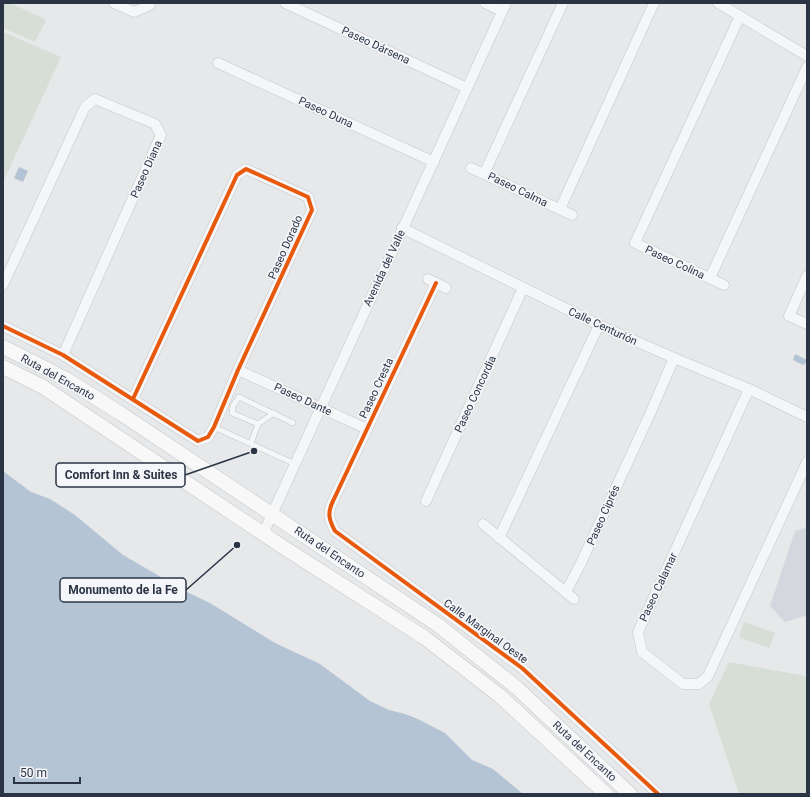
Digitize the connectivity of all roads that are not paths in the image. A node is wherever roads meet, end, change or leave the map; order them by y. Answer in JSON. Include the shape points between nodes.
{"nodes":[{"id":1,"x":114,"y":3,"type":"edge"},
{"id":2,"x":150,"y":3,"type":"edge"},
{"id":3,"x":285,"y":3,"type":"edge"},
{"id":4,"x":485,"y":3,"type":"edge"},
{"id":5,"x":563,"y":3,"type":"edge"},
{"id":6,"x":654,"y":3,"type":"edge"},
{"id":7,"x":718,"y":3,"type":"edge"},
{"id":8,"x":504,"y":7,"type":"edge"},
{"id":9,"x":740,"y":16,"type":"junction"},
{"id":10,"x":807,"y":56,"type":"edge"},
{"id":11,"x":218,"y":63,"type":"dead end"},
{"id":12,"x":807,"y":67,"type":"edge"},
{"id":13,"x":468,"y":88,"type":"junction"},
{"id":14,"x":434,"y":162,"type":"junction"},
{"id":15,"x":471,"y":168,"type":"dead end"},
{"id":16,"x":484,"y":174,"type":"junction"},
{"id":17,"x":560,"y":209,"type":"junction"},
{"id":18,"x":572,"y":215,"type":"dead end"},
{"id":19,"x":402,"y":228,"type":"junction"},
{"id":20,"x":807,"y":276,"type":"edge"},
{"id":21,"x":710,"y":278,"type":"junction"},
{"id":22,"x":3,"y":284,"type":"edge"},
{"id":23,"x":724,"y":285,"type":"dead end"},
{"id":24,"x":446,"y":288,"type":"dead end"},
{"id":25,"x":523,"y":288,"type":"junction"},
{"id":26,"x":807,"y":324,"type":"edge"},
{"id":27,"x":599,"y":325,"type":"junction"},
{"id":28,"x":3,"y":326,"type":"edge"},
{"id":29,"x":3,"y":347,"type":"edge"},
{"id":30,"x":63,"y":355,"type":"junction"},
{"id":31,"x":674,"y":358,"type":"junction"},
{"id":32,"x":3,"y":367,"type":"edge"},
{"id":33,"x":238,"y":370,"type":"junction"},
{"id":34,"x":749,"y":389,"type":"junction"},
{"id":35,"x":133,"y":399,"type":"junction"},
{"id":36,"x":320,"y":407,"type":"junction"},
{"id":37,"x":274,"y":413,"type":"junction"},
{"id":38,"x":807,"y":416,"type":"edge"},
{"id":39,"x":293,"y":423,"type":"dead end"},
{"id":40,"x":258,"y":424,"type":"junction"},
{"id":41,"x":214,"y":427,"type":"junction"},
{"id":42,"x":367,"y":429,"type":"junction"},
{"id":43,"x":251,"y":443,"type":"junction"},
{"id":44,"x":807,"y":462,"type":"edge"},
{"id":45,"x":295,"y":464,"type":"junction"},
{"id":46,"x":426,"y":501,"type":"dead end"},
{"id":47,"x":332,"y":502,"type":"joint"},
{"id":48,"x":272,"y":514,"type":"junction"},
{"id":49,"x":484,"y":524,"type":"dead end"},
{"id":50,"x":263,"y":534,"type":"junction"},
{"id":51,"x":500,"y":538,"type":"junction"},
{"id":52,"x":606,"y":794,"type":"edge"},
{"id":53,"x":630,"y":794,"type":"edge"},
{"id":54,"x":658,"y":794,"type":"edge"}],
"edges":[{"from":1,"to":2,"type":"street","via":[[134,12]]},
{"from":3,"to":13,"type":"street","name":"Paseo Dársena"},
{"from":4,"to":8,"type":"street"},
{"from":5,"to":16,"type":"street","name":"Paseo Calma"},
{"from":6,"to":17,"type":"street","name":"Paseo Calma"},
{"from":7,"to":9,"type":"street"},
{"from":8,"to":13,"type":"street","name":"Avenida del Valle"},
{"from":9,"to":10,"type":"street"},
{"from":9,"to":21,"type":"street","name":"Paseo Colina","via":[[635,243]]},
{"from":11,"to":14,"type":"street","name":"Paseo Duna"},
{"from":12,"to":21,"type":"street","name":"Paseo Colina"},
{"from":13,"to":14,"type":"street","name":"Avenida del Valle"},
{"from":14,"to":19,"type":"street","name":"Avenida del Valle"},
{"from":15,"to":16,"type":"street"},
{"from":16,"to":17,"type":"street","name":"Paseo Calma"},
{"from":17,"to":18,"type":"street"},
{"from":19,"to":25,"type":"street","name":"Calle Centurión"},
{"from":19,"to":36,"type":"street","name":"Avenida del Valle"},
{"from":20,"to":26,"type":"street","via":[[789,316]]},
{"from":21,"to":23,"type":"street"},
{"from":22,"to":30,"type":"street","name":"Paseo Diana","via":[[85,107],[96,99],[155,124],[161,135]]},
{"from":24,"to":42,"type":"street","name":"Paseo Cresta","via":[[432,281]]},
{"from":25,"to":27,"type":"street","name":"Calle Centurión"},
{"from":25,"to":46,"type":"street","name":"Paseo Concordia"},
{"from":27,"to":31,"type":"street","name":"Calle Centurión"},
{"from":27,"to":51,"type":"street"},
{"from":28,"to":30,"type":"street"},
{"from":29,"to":48,"type":"main road","name":"Ruta del Encanto","via":[[66,379]]},
{"from":30,"to":35,"type":"street"},
{"from":31,"to":34,"type":"street","name":"Calle Centurión"},
{"from":31,"to":51,"type":"street","name":"Paseo Ciprés","via":[[581,563],[570,595]]},
{"from":32,"to":50,"type":"main road","name":"Ruta del Encanto","via":[[43,387]]},
{"from":33,"to":35,"type":"street","name":"Paseo Dorado","via":[[312,210],[308,197],[246,169],[236,175]]},
{"from":33,"to":36,"type":"street","name":"Paseo Dante"},
{"from":33,"to":41,"type":"street","name":"Paseo Dorado"},
{"from":34,"to":38,"type":"street","name":"Calle Centurión"},
{"from":34,"to":44,"type":"street","name":"Paseo Calamar","via":[[638,632],[642,652],[683,684],[698,684],[708,676]]},
{"from":35,"to":41,"type":"street","name":"Paseo Dorado","via":[[198,441],[208,437]]},
{"from":36,"to":42,"type":"street","name":"Paseo Dante"},
{"from":36,"to":45,"type":"street","name":"Avenida del Valle"},
{"from":37,"to":39,"type":"lane"},
{"from":37,"to":40,"type":"lane"},
{"from":37,"to":40,"type":"lane","via":[[239,397],[232,413]]},
{"from":40,"to":43,"type":"lane"},
{"from":41,"to":43,"type":"lane"},
{"from":42,"to":47,"type":"street","name":"Paseo Cresta"},
{"from":43,"to":45,"type":"lane"},
{"from":45,"to":48,"type":"street","name":"Avenida del Valle"},
{"from":47,"to":54,"type":"street","name":"Calle Marginal Oeste","via":[[329,521],[335,531],[522,668]]},
{"from":48,"to":50,"type":"street","name":"Avenida del Valle"},
{"from":48,"to":53,"type":"main road","name":"Ruta del Encanto","via":[[438,625],[517,688]]},
{"from":49,"to":51,"type":"street","name":"Paseo Ciprés"},
{"from":50,"to":52,"type":"main road","name":"Ruta del Encanto","via":[[425,638],[461,665],[500,696]]}]}
